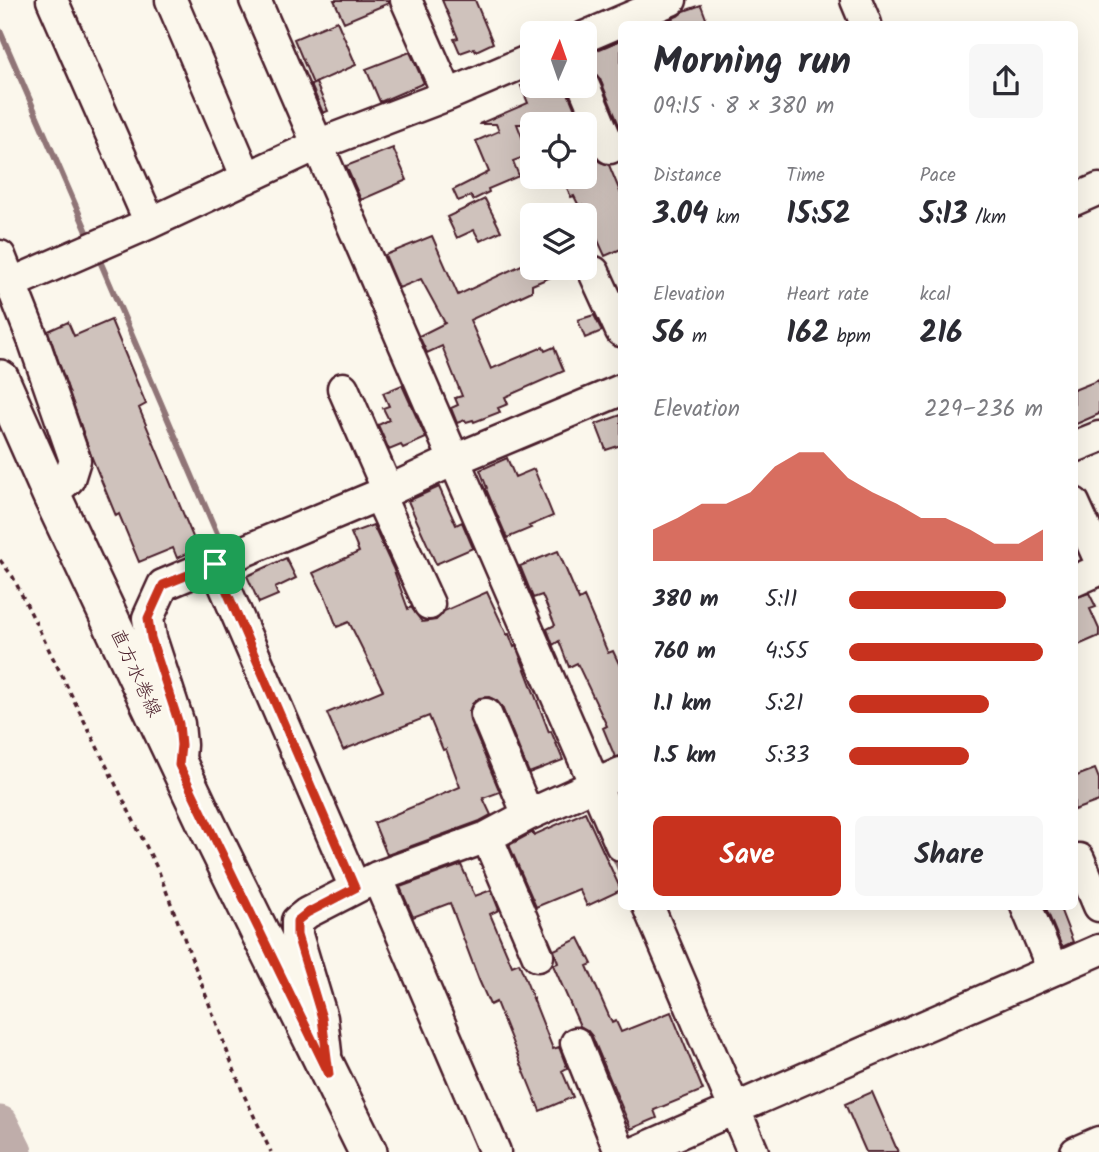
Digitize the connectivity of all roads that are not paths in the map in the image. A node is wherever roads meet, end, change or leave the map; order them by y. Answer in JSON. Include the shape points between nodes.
{"nodes":[{"id":1,"x":52,"y":0,"type":"edge"},
{"id":2,"x":171,"y":0,"type":"edge"},
{"id":3,"x":256,"y":0,"type":"edge"},
{"id":4,"x":406,"y":0,"type":"edge"},
{"id":5,"x":671,"y":0,"type":"edge"},
{"id":6,"x":856,"y":0,"type":"edge"},
{"id":7,"x":638,"y":20,"type":"edge"},
{"id":8,"x":865,"y":21,"type":"edge"},
{"id":9,"x":618,"y":26,"type":"edge"},
{"id":10,"x":597,"y":33,"type":"edge"},
{"id":11,"x":520,"y":64,"type":"edge"},
{"id":12,"x":448,"y":95,"type":"junction"},
{"id":13,"x":589,"y":98,"type":"edge"},
{"id":14,"x":610,"y":148,"type":"dead end"},
{"id":15,"x":310,"y":149,"type":"junction"},
{"id":16,"x":247,"y":178,"type":"junction"},
{"id":17,"x":1099,"y":189,"type":"edge"},
{"id":18,"x":1078,"y":198,"type":"edge"},
{"id":19,"x":150,"y":223,"type":"junction"},
{"id":20,"x":0,"y":256,"type":"edge"},
{"id":21,"x":597,"y":279,"type":"edge"},
{"id":22,"x":10,"y":284,"type":"junction"},
{"id":23,"x":618,"y":324,"type":"edge"},
{"id":24,"x":0,"y":379,"type":"edge"},
{"id":25,"x":344,"y":388,"type":"dead end"},
{"id":26,"x":618,"y":391,"type":"edge"},
{"id":27,"x":1099,"y":437,"type":"edge"},
{"id":28,"x":1078,"y":445,"type":"edge"},
{"id":29,"x":447,"y":463,"type":"junction"},
{"id":30,"x":384,"y":493,"type":"junction"},
{"id":31,"x":51,"y":494,"type":"junction"},
{"id":32,"x":1078,"y":512,"type":"edge"},
{"id":33,"x":1099,"y":559,"type":"edge"},
{"id":34,"x":223,"y":560,"type":"junction"},
{"id":35,"x":1099,"y":570,"type":"edge"},
{"id":36,"x":1078,"y":579,"type":"edge"},
{"id":37,"x":429,"y":604,"type":"dead end"},
{"id":38,"x":486,"y":715,"type":"dead end"},
{"id":39,"x":179,"y":765,"type":"junction"},
{"id":40,"x":597,"y":784,"type":"edge"},
{"id":41,"x":528,"y":815,"type":"junction"},
{"id":42,"x":487,"y":837,"type":"junction"},
{"id":43,"x":618,"y":837,"type":"edge"},
{"id":44,"x":1079,"y":859,"type":"dead end"},
{"id":45,"x":367,"y":882,"type":"junction"},
{"id":46,"x":1099,"y":906,"type":"edge"},
{"id":47,"x":650,"y":910,"type":"edge"},
{"id":48,"x":1028,"y":910,"type":"edge"},
{"id":49,"x":1099,"y":950,"type":"edge"},
{"id":50,"x":538,"y":956,"type":"dead end"},
{"id":51,"x":1053,"y":970,"type":"junction"},
{"id":52,"x":576,"y":1043,"type":"dead end"},
{"id":53,"x":329,"y":1074,"type":"junction"},
{"id":54,"x":728,"y":1112,"type":"junction"},
{"id":55,"x":1099,"y":1142,"type":"edge"},
{"id":56,"x":368,"y":1152,"type":"edge"},
{"id":57,"x":495,"y":1152,"type":"edge"},
{"id":58,"x":620,"y":1152,"type":"edge"},
{"id":59,"x":636,"y":1152,"type":"edge"},
{"id":60,"x":753,"y":1152,"type":"edge"},
{"id":61,"x":1076,"y":1152,"type":"edge"}],
"edges":[{"from":1,"to":19,"type":"street"},
{"from":2,"to":16,"type":"street"},
{"from":3,"to":15,"type":"street"},
{"from":4,"to":12,"type":"street"},
{"from":5,"to":7,"type":"street"},
{"from":6,"to":8,"type":"street"},
{"from":9,"to":10,"type":"street"},
{"from":11,"to":12,"type":"street"},
{"from":12,"to":15,"type":"street"},
{"from":13,"to":14,"type":"street"},
{"from":15,"to":16,"type":"street"},
{"from":15,"to":29,"type":"street"},
{"from":16,"to":19,"type":"street"},
{"from":17,"to":18,"type":"street"},
{"from":19,"to":22,"type":"street"},
{"from":20,"to":22,"type":"street"},
{"from":21,"to":23,"type":"street"},
{"from":22,"to":31,"type":"street","via":[[75,460],[69,479]]},
{"from":24,"to":31,"type":"main road","name":"直方水巻線"},
{"from":25,"to":30,"type":"street"},
{"from":26,"to":29,"type":"street"},
{"from":27,"to":28,"type":"street"},
{"from":29,"to":30,"type":"street"},
{"from":29,"to":40,"type":"street"},
{"from":30,"to":34,"type":"street"},
{"from":30,"to":37,"type":"street"},
{"from":31,"to":39,"type":"main road","name":"直方水巻線"},
{"from":32,"to":33,"type":"street"},
{"from":34,"to":39,"type":"street","via":[[163,585],[148,618],[179,724]]},
{"from":34,"to":45,"type":"street"},
{"from":35,"to":36,"type":"street"},
{"from":38,"to":41,"type":"street"},
{"from":39,"to":53,"type":"main road","name":"直方水巻線"},
{"from":40,"to":41,"type":"street"},
{"from":40,"to":43,"type":"street"},
{"from":41,"to":42,"type":"street"},
{"from":42,"to":45,"type":"street"},
{"from":42,"to":50,"type":"street"},
{"from":44,"to":46,"type":"street"},
{"from":45,"to":53,"type":"street","via":[[297,921],[322,1018]]},
{"from":45,"to":57,"type":"street"},
{"from":47,"to":54,"type":"street"},
{"from":48,"to":51,"type":"street"},
{"from":49,"to":51,"type":"street"},
{"from":51,"to":54,"type":"street"},
{"from":52,"to":58,"type":"street"},
{"from":53,"to":56,"type":"main road","name":"直方水巻線"},
{"from":54,"to":59,"type":"street"},
{"from":54,"to":60,"type":"street"},
{"from":55,"to":61,"type":"street"}]}
